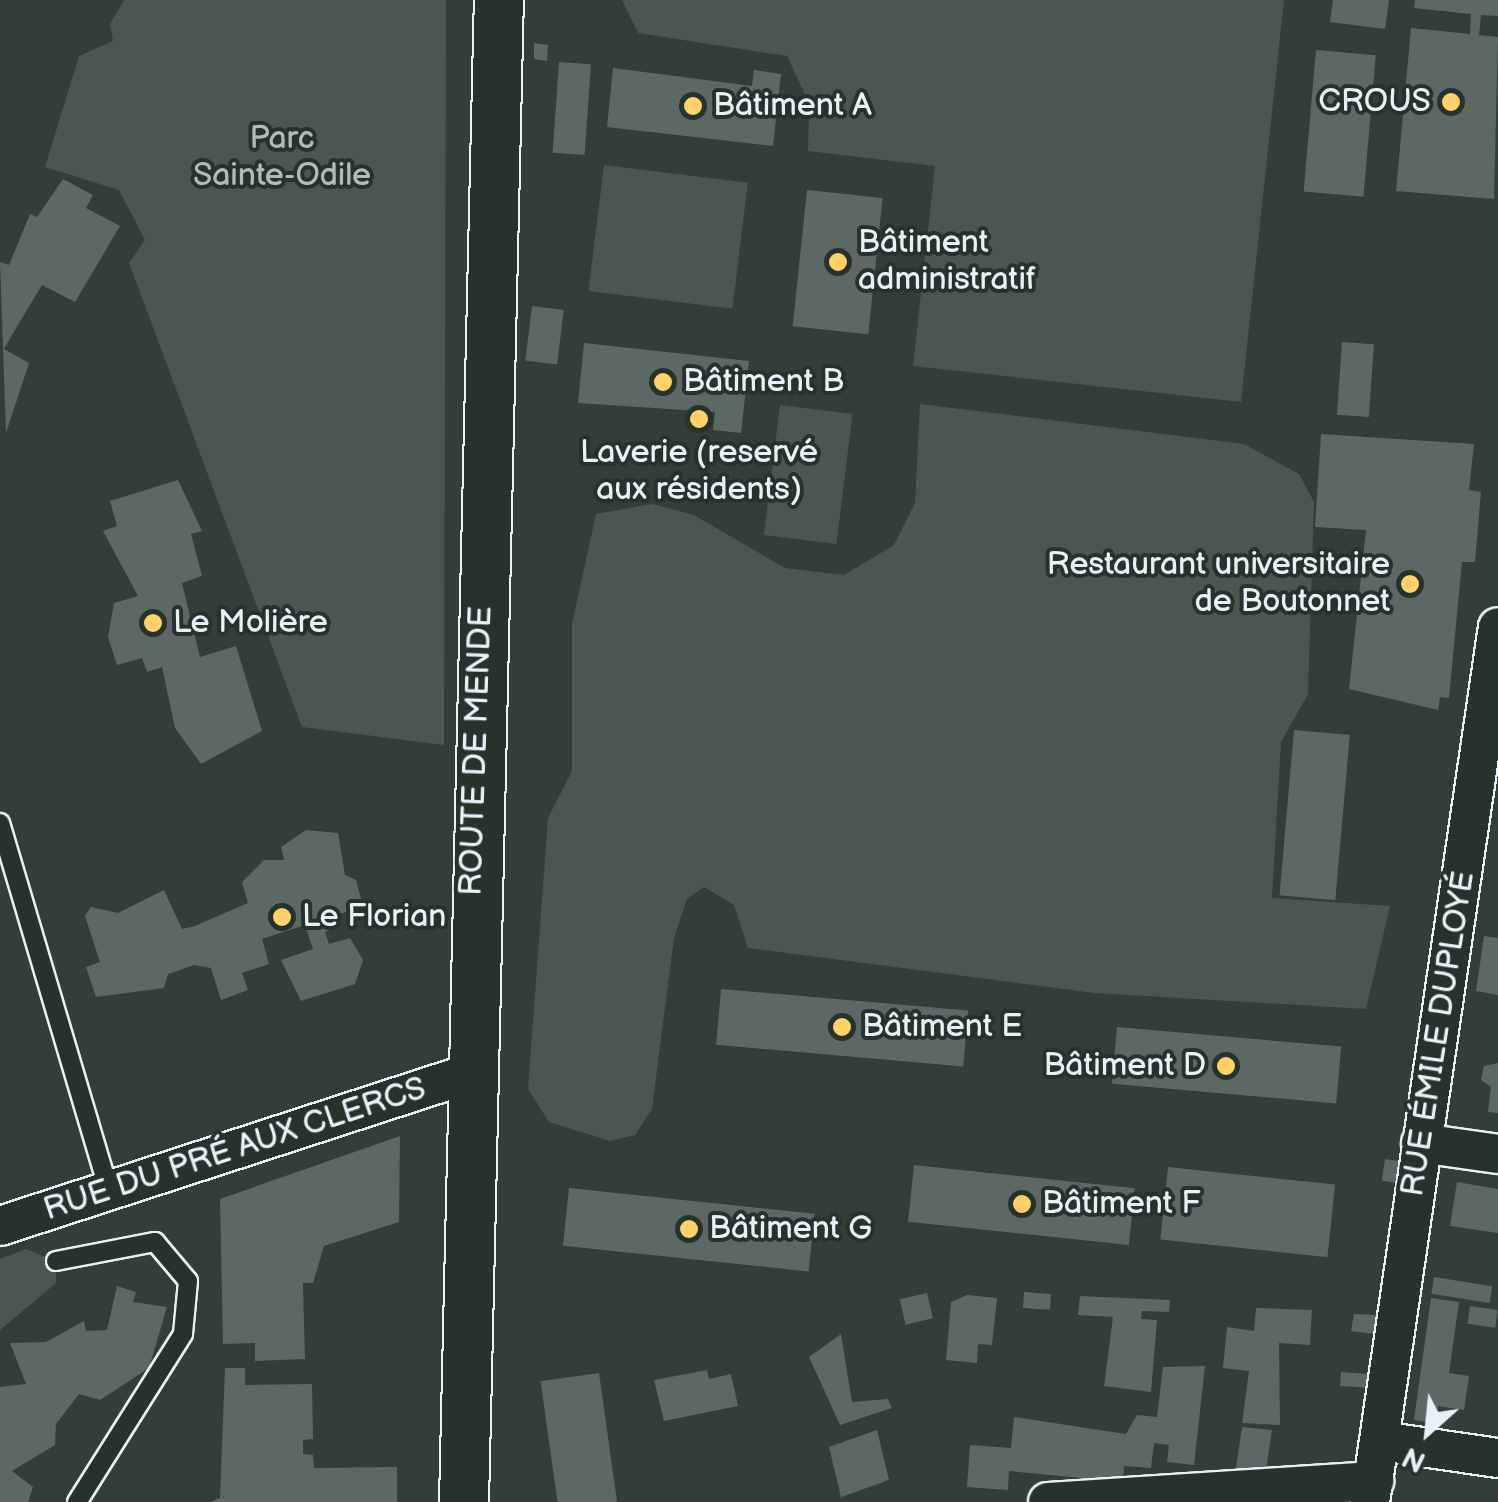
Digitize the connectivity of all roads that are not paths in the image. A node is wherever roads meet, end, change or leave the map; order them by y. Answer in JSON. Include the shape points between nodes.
{"nodes":[{"id":1,"x":498,"y":0,"type":"edge"},
{"id":2,"x":1498,"y":627,"type":"edge"},
{"id":3,"x":1487,"y":788,"type":"edge"},
{"id":4,"x":0,"y":823,"type":"edge"},
{"id":5,"x":469,"y":1074,"type":"junction"},
{"id":6,"x":1420,"y":1143,"type":"junction"},
{"id":7,"x":1498,"y":1154,"type":"edge"},
{"id":8,"x":109,"y":1190,"type":"junction"},
{"id":9,"x":0,"y":1226,"type":"edge"},
{"id":10,"x":56,"y":1261,"type":"dead end"},
{"id":11,"x":1381,"y":1441,"type":"junction"},
{"id":12,"x":1498,"y":1458,"type":"edge"},
{"id":13,"x":1372,"y":1491,"type":"edge"},
{"id":14,"x":77,"y":1502,"type":"edge"},
{"id":15,"x":464,"y":1502,"type":"edge"},
{"id":16,"x":1048,"y":1502,"type":"edge"}],
"edges":[{"from":1,"to":5,"type":"street","name":"ROUTE DE MENDE"},
{"from":2,"to":3,"type":"street","name":"RUE ÉMILE DUPLOYÉ"},
{"from":3,"to":6,"type":"street","name":"RUE ÉMILE DUPLOYÉ"},
{"from":4,"to":8,"type":"lane"},
{"from":5,"to":8,"type":"street","name":"RUE DU PRÉ AUX CLERCS"},
{"from":5,"to":15,"type":"street","name":"ROUTE DE MENDE"},
{"from":6,"to":7,"type":"street"},
{"from":6,"to":11,"type":"street","name":"RUE ÉMILE DUPLOYÉ"},
{"from":8,"to":9,"type":"street","name":"RUE DU PRÉ AUX CLERCS"},
{"from":10,"to":14,"type":"lane","via":[[155,1242],[188,1281],[184,1334]]},
{"from":11,"to":12,"type":"street"},
{"from":11,"to":13,"type":"street","name":"RUE ÉMILE DUPLOYÉ"},
{"from":13,"to":16,"type":"street"}]}
